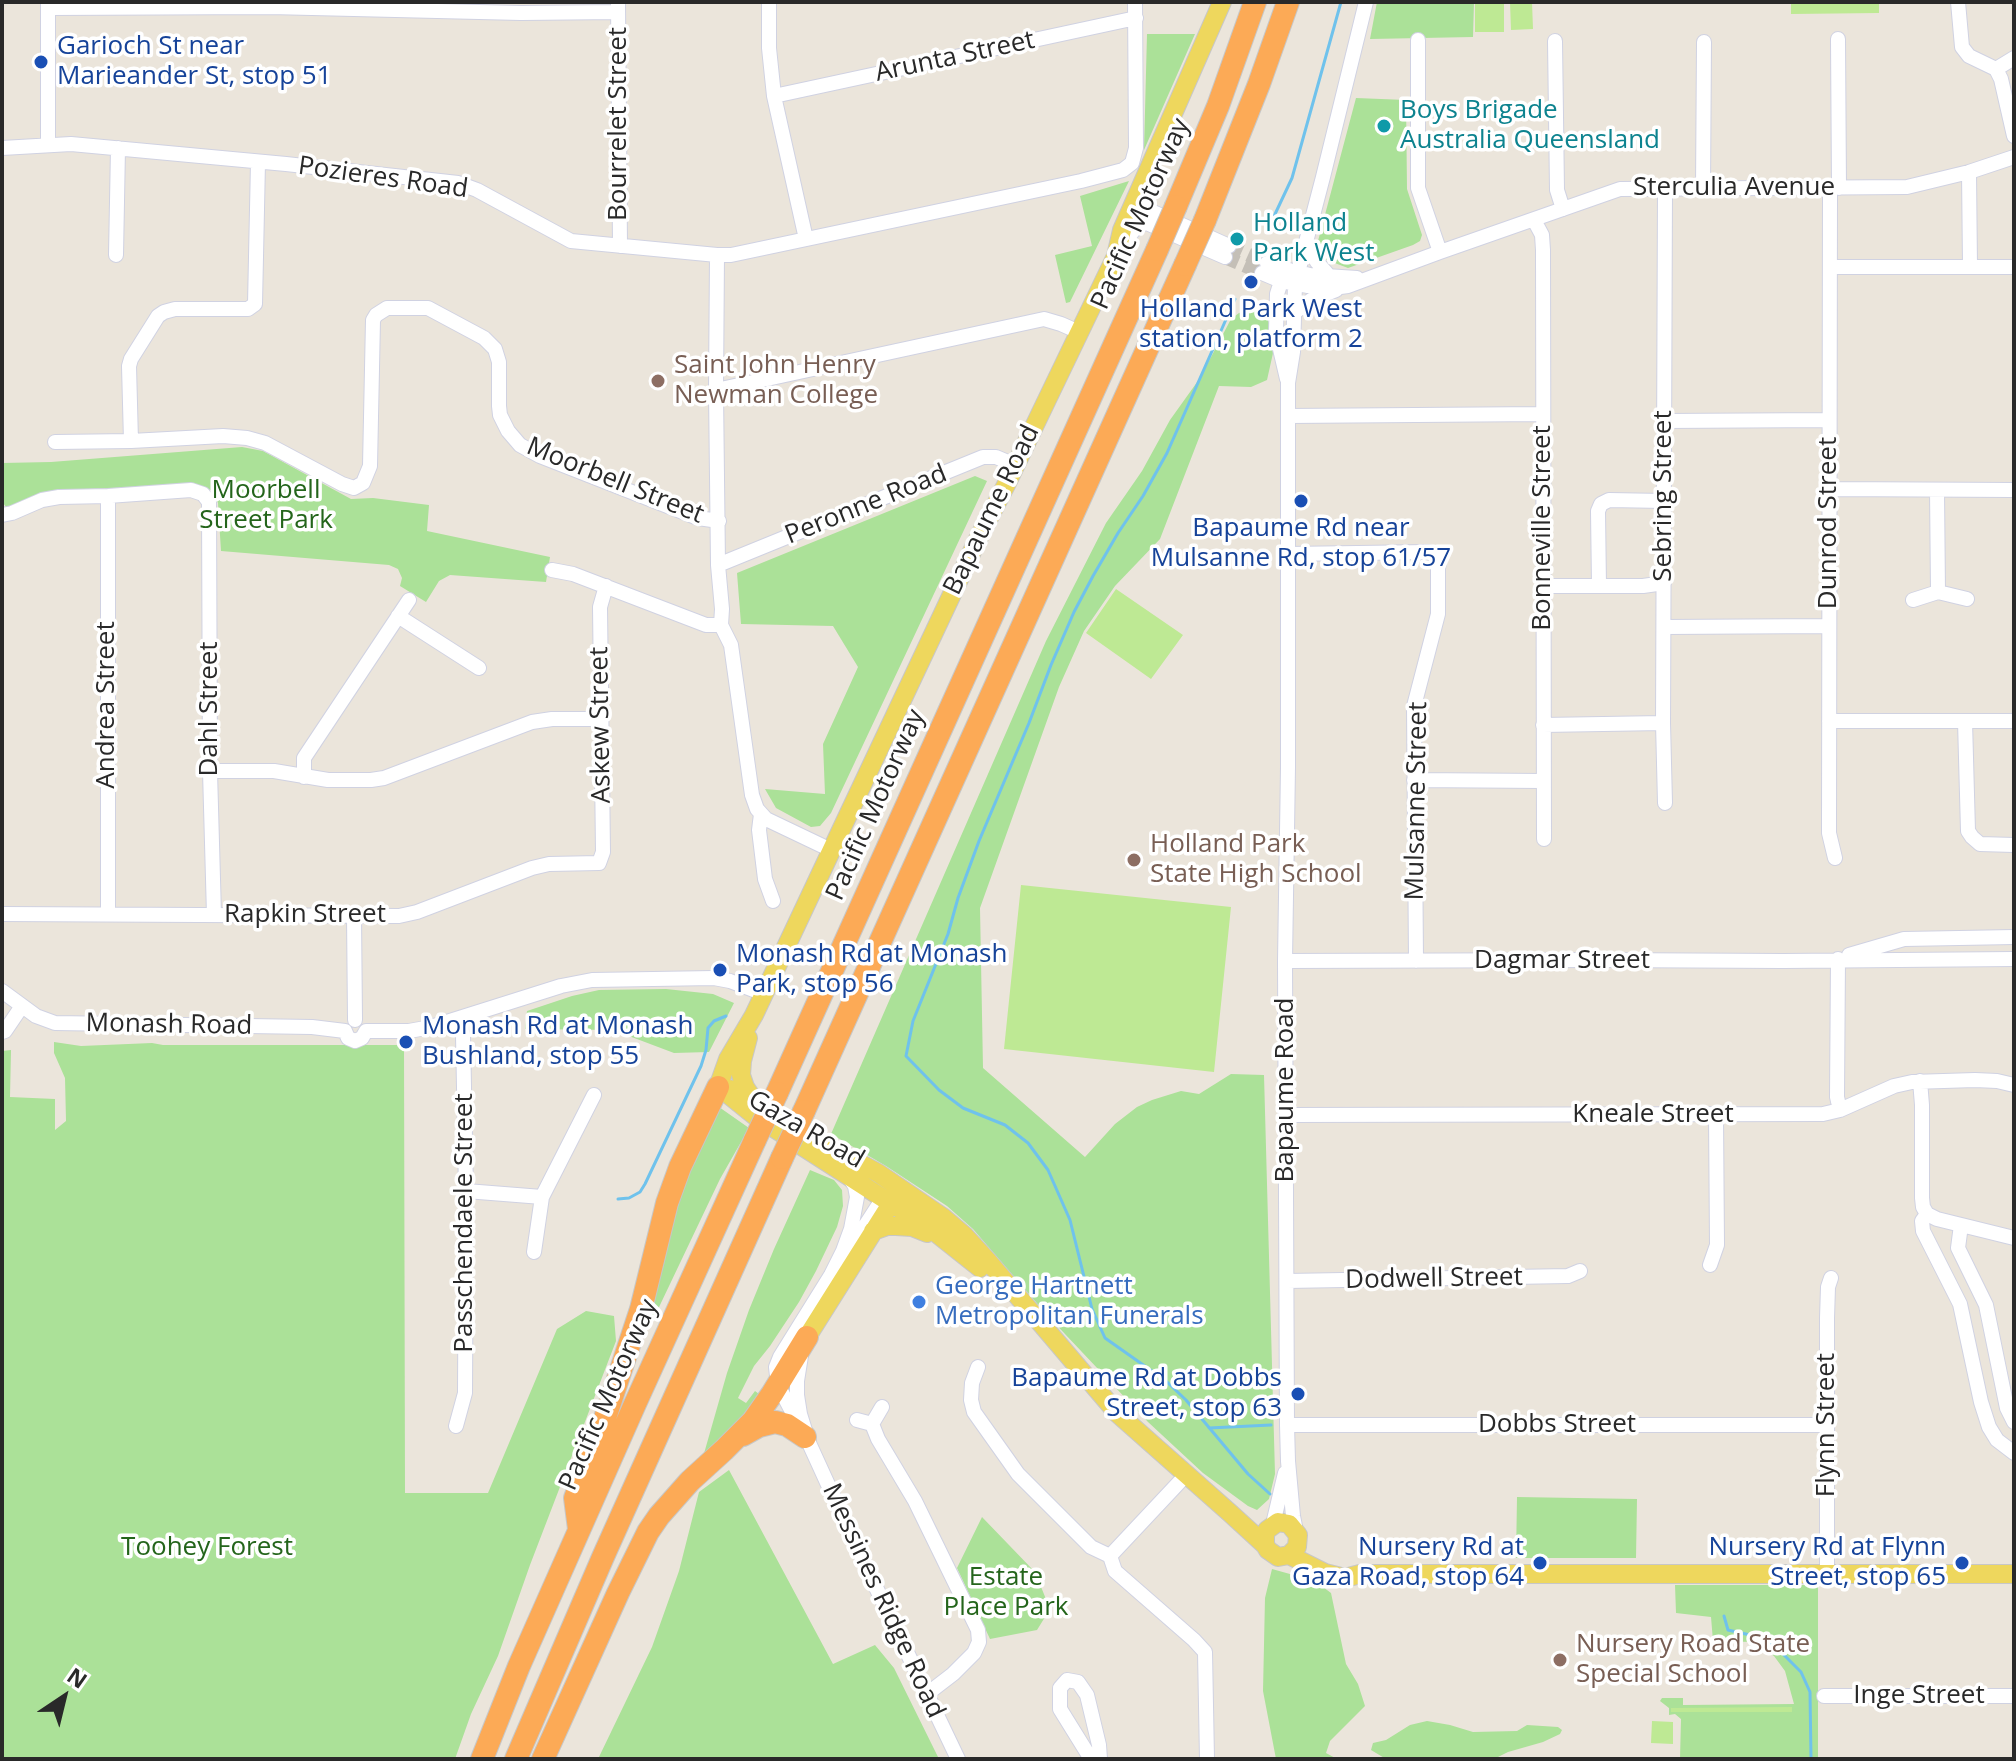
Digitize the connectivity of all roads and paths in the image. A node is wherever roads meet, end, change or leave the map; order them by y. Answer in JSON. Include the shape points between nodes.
{"nodes":[{"id":1,"x":769,"y":2,"type":"edge"},
{"id":2,"x":1135,"y":2,"type":"edge"},
{"id":3,"x":1222,"y":2,"type":"edge"},
{"id":4,"x":1255,"y":2,"type":"edge"},
{"id":5,"x":1288,"y":2,"type":"edge"},
{"id":6,"x":1366,"y":2,"type":"edge"},
{"id":7,"x":1958,"y":2,"type":"edge"},
{"id":8,"x":48,"y":5,"type":"edge"},
{"id":9,"x":618,"y":7,"type":"edge"},
{"id":10,"x":1136,"y":18,"type":"junction"},
{"id":11,"x":1838,"y":39,"type":"dead end"},
{"id":12,"x":1418,"y":40,"type":"dead end"},
{"id":13,"x":1555,"y":41,"type":"dead end"},
{"id":14,"x":1704,"y":42,"type":"dead end"},
{"id":15,"x":2014,"y":58,"type":"edge"},
{"id":16,"x":1996,"y":69,"type":"junction"},
{"id":17,"x":774,"y":96,"type":"junction"},
{"id":18,"x":2014,"y":136,"type":"edge"},
{"id":19,"x":48,"y":145,"type":"junction"},
{"id":20,"x":2,"y":148,"type":"edge"},
{"id":21,"x":118,"y":148,"type":"junction"},
{"id":22,"x":2014,"y":157,"type":"edge"},
{"id":23,"x":258,"y":162,"type":"junction"},
{"id":24,"x":1969,"y":172,"type":"junction"},
{"id":25,"x":1665,"y":188,"type":"junction"},
{"id":26,"x":1703,"y":188,"type":"junction"},
{"id":27,"x":1834,"y":188,"type":"junction"},
{"id":28,"x":1134,"y":204,"type":"junction"},
{"id":29,"x":1563,"y":209,"type":"junction"},
{"id":30,"x":1534,"y":220,"type":"junction"},
{"id":31,"x":1145,"y":222,"type":"junction"},
{"id":32,"x":806,"y":239,"type":"junction"},
{"id":33,"x":1306,"y":243,"type":"junction"},
{"id":34,"x":620,"y":246,"type":"junction"},
{"id":35,"x":1440,"y":252,"type":"junction"},
{"id":36,"x":116,"y":255,"type":"dead end"},
{"id":37,"x":717,"y":255,"type":"junction"},
{"id":38,"x":1116,"y":256,"type":"junction"},
{"id":39,"x":1970,"y":266,"type":"junction"},
{"id":40,"x":1830,"y":267,"type":"junction"},
{"id":41,"x":2014,"y":267,"type":"edge"},
{"id":42,"x":1264,"y":268,"type":"tunnel mouth"},
{"id":43,"x":1290,"y":277,"type":"junction"},
{"id":44,"x":1337,"y":282,"type":"junction"},
{"id":45,"x":1294,"y":313,"type":"junction"},
{"id":46,"x":1079,"y":332,"type":"junction"},
{"id":47,"x":1288,"y":383,"type":"junction"},
{"id":48,"x":716,"y":390,"type":"junction"},
{"id":49,"x":1543,"y":414,"type":"junction"},
{"id":50,"x":1288,"y":416,"type":"junction"},
{"id":51,"x":1829,"y":420,"type":"junction"},
{"id":52,"x":1664,"y":421,"type":"junction"},
{"id":53,"x":131,"y":441,"type":"junction"},
{"id":54,"x":55,"y":442,"type":"dead end"},
{"id":55,"x":1015,"y":465,"type":"junction"},
{"id":56,"x":1829,"y":489,"type":"junction"},
{"id":57,"x":1937,"y":490,"type":"junction"},
{"id":58,"x":2014,"y":490,"type":"edge"},
{"id":59,"x":108,"y":496,"type":"junction"},
{"id":60,"x":1664,"y":501,"type":"junction"},
{"id":61,"x":2,"y":515,"type":"edge"},
{"id":62,"x":719,"y":521,"type":"junction"},
{"id":63,"x":1288,"y":554,"type":"junction"},
{"id":64,"x":718,"y":565,"type":"junction"},
{"id":65,"x":552,"y":570,"type":"dead end"},
{"id":66,"x":1664,"y":583,"type":"junction"},
{"id":67,"x":606,"y":586,"type":"junction"},
{"id":68,"x":1543,"y":586,"type":"junction"},
{"id":69,"x":1599,"y":586,"type":"junction"},
{"id":70,"x":1938,"y":592,"type":"junction"},
{"id":71,"x":1967,"y":599,"type":"dead end"},
{"id":72,"x":409,"y":600,"type":"dead end"},
{"id":73,"x":1913,"y":600,"type":"dead end"},
{"id":74,"x":398,"y":616,"type":"junction"},
{"id":75,"x":721,"y":625,"type":"junction"},
{"id":76,"x":1828,"y":626,"type":"junction"},
{"id":77,"x":1664,"y":627,"type":"junction"},
{"id":78,"x":479,"y":668,"type":"dead end"},
{"id":79,"x":601,"y":719,"type":"junction"},
{"id":80,"x":1829,"y":721,"type":"junction"},
{"id":81,"x":1965,"y":721,"type":"junction"},
{"id":82,"x":2014,"y":721,"type":"edge"},
{"id":83,"x":1663,"y":723,"type":"junction"},
{"id":84,"x":1543,"y":725,"type":"junction"},
{"id":85,"x":210,"y":771,"type":"junction"},
{"id":86,"x":304,"y":777,"type":"junction"},
{"id":87,"x":1414,"y":780,"type":"junction"},
{"id":88,"x":1543,"y":781,"type":"junction"},
{"id":89,"x":1665,"y":803,"type":"dead end"},
{"id":90,"x":761,"y":814,"type":"junction"},
{"id":91,"x":1544,"y":839,"type":"dead end"},
{"id":92,"x":2014,"y":845,"type":"edge"},
{"id":93,"x":831,"y":850,"type":"junction"},
{"id":94,"x":1835,"y":858,"type":"dead end"},
{"id":95,"x":599,"y":863,"type":"joint"},
{"id":96,"x":773,"y":901,"type":"dead end"},
{"id":97,"x":2,"y":914,"type":"edge"},
{"id":98,"x":108,"y":914,"type":"junction"},
{"id":99,"x":214,"y":915,"type":"junction"},
{"id":100,"x":354,"y":915,"type":"junction"},
{"id":101,"x":2014,"y":937,"type":"edge"},
{"id":102,"x":1838,"y":959,"type":"junction"},
{"id":103,"x":2014,"y":959,"type":"edge"},
{"id":104,"x":1285,"y":961,"type":"junction"},
{"id":105,"x":1416,"y":961,"type":"junction"},
{"id":106,"x":2,"y":991,"type":"edge"},
{"id":107,"x":764,"y":994,"type":"junction"},
{"id":108,"x":22,"y":1006,"type":"junction"},
{"id":109,"x":754,"y":1015,"type":"junction"},
{"id":110,"x":456,"y":1020,"type":"junction"},
{"id":111,"x":350,"y":1026,"type":"junction"},
{"id":112,"x":2,"y":1032,"type":"edge"},
{"id":113,"x":1920,"y":1081,"type":"junction"},
{"id":114,"x":2014,"y":1085,"type":"edge"},
{"id":115,"x":718,"y":1087,"type":"junction"},
{"id":116,"x":594,"y":1095,"type":"dead end"},
{"id":117,"x":751,"y":1096,"type":"junction"},
{"id":118,"x":1840,"y":1110,"type":"junction"},
{"id":119,"x":1286,"y":1115,"type":"junction"},
{"id":120,"x":1716,"y":1115,"type":"junction"},
{"id":121,"x":844,"y":1173,"type":"junction"},
{"id":122,"x":898,"y":1185,"type":"junction"},
{"id":123,"x":466,"y":1191,"type":"junction"},
{"id":124,"x":542,"y":1197,"type":"junction"},
{"id":125,"x":887,"y":1201,"type":"junction"},
{"id":126,"x":1927,"y":1214,"type":"junction"},
{"id":127,"x":1961,"y":1225,"type":"junction"},
{"id":128,"x":873,"y":1231,"type":"junction"},
{"id":129,"x":2014,"y":1238,"type":"edge"},
{"id":130,"x":945,"y":1239,"type":"junction"},
{"id":131,"x":534,"y":1252,"type":"dead end"},
{"id":132,"x":1710,"y":1265,"type":"dead end"},
{"id":133,"x":1580,"y":1271,"type":"dead end"},
{"id":134,"x":831,"y":1275,"type":"junction"},
{"id":135,"x":1831,"y":1278,"type":"dead end"},
{"id":136,"x":1287,"y":1281,"type":"junction"},
{"id":137,"x":1033,"y":1315,"type":"junction"},
{"id":138,"x":807,"y":1337,"type":"junction"},
{"id":139,"x":978,"y":1367,"type":"dead end"},
{"id":140,"x":778,"y":1385,"type":"junction"},
{"id":141,"x":882,"y":1407,"type":"dead end"},
{"id":142,"x":2014,"y":1422,"type":"edge"},
{"id":143,"x":1287,"y":1425,"type":"junction"},
{"id":144,"x":1827,"y":1425,"type":"junction"},
{"id":145,"x":456,"y":1426,"type":"dead end"},
{"id":146,"x":735,"y":1439,"type":"junction"},
{"id":147,"x":807,"y":1440,"type":"junction"},
{"id":148,"x":2014,"y":1453,"type":"edge"},
{"id":149,"x":1288,"y":1461,"type":"junction"},
{"id":150,"x":1186,"y":1475,"type":"junction"},
{"id":151,"x":1230,"y":1513,"type":"junction"},
{"id":152,"x":1272,"y":1525,"type":"junction"},
{"id":153,"x":579,"y":1530,"type":"junction"},
{"id":154,"x":1295,"y":1542,"type":"junction"},
{"id":155,"x":1265,"y":1545,"type":"junction"},
{"id":156,"x":1110,"y":1556,"type":"junction"},
{"id":157,"x":1827,"y":1574,"type":"junction"},
{"id":158,"x":2014,"y":1574,"type":"edge"},
{"id":159,"x":927,"y":1694,"type":"junction"},
{"id":160,"x":1824,"y":1696,"type":"dead end"},
{"id":161,"x":2014,"y":1696,"type":"edge"},
{"id":162,"x":482,"y":1759,"type":"edge"},
{"id":163,"x":516,"y":1759,"type":"edge"},
{"id":164,"x":543,"y":1759,"type":"edge"},
{"id":165,"x":958,"y":1759,"type":"edge"},
{"id":166,"x":1091,"y":1759,"type":"edge"},
{"id":167,"x":1100,"y":1759,"type":"edge"},
{"id":168,"x":1207,"y":1759,"type":"edge"}],
"edges":[{"from":1,"to":17,"type":"street"},
{"from":2,"to":10,"type":"street"},
{"from":3,"to":28,"type":"main road","name":"Bapaume Road"},
{"from":4,"to":153,"type":"highway","name":"Pacific Motorway","bridge":true,"via":[[1157,250]]},
{"from":5,"to":163,"type":"highway","bridge":true,"via":[[1205,220]]},
{"from":6,"to":33,"type":"street"},
{"from":7,"to":16,"type":"street","via":[[1962,47]]},
{"from":8,"to":9,"type":"street","via":[[475,12]]},
{"from":8,"to":19,"type":"street"},
{"from":9,"to":34,"type":"street","name":"Bourrelet Street"},
{"from":10,"to":17,"type":"street","name":"Arunta Street"},
{"from":10,"to":32,"type":"street","name":"Pozieres Road","via":[[1135,152],[1126,168]]},
{"from":11,"to":27,"type":"street","name":"Dunrod Street"},
{"from":12,"to":35,"type":"street","via":[[1418,188]]},
{"from":13,"to":29,"type":"street","via":[[1557,190]]},
{"from":14,"to":26,"type":"street"},
{"from":15,"to":16,"type":"street"},
{"from":16,"to":18,"type":"street"},
{"from":17,"to":32,"type":"street"},
{"from":19,"to":20,"type":"street","name":"Pozieres Road"},
{"from":19,"to":21,"type":"street","name":"Pozieres Road"},
{"from":21,"to":23,"type":"street","name":"Pozieres Road"},
{"from":21,"to":36,"type":"street"},
{"from":22,"to":24,"type":"street","name":"Sterculia Avenue"},
{"from":23,"to":34,"type":"street","name":"Pozieres Road","via":[[463,184],[571,241]]},
{"from":23,"to":53,"type":"street","via":[[255,304],[248,309],[175,309],[158,316],[129,366]]},
{"from":24,"to":27,"type":"street","name":"Sterculia Avenue","via":[[1907,187]]},
{"from":24,"to":39,"type":"street"},
{"from":25,"to":26,"type":"street","name":"Sterculia Avenue"},
{"from":25,"to":29,"type":"street","name":"Sterculia Avenue","via":[[1620,189]]},
{"from":25,"to":52,"type":"street","name":"Sebring Street"},
{"from":26,"to":27,"type":"street","name":"Sterculia Avenue"},
{"from":27,"to":40,"type":"street","name":"Dunrod Street"},
{"from":28,"to":31,"type":"street"},
{"from":28,"to":31,"type":"street","via":[[1227,251]]},
{"from":28,"to":38,"type":"main road","name":"Bapaume Road"},
{"from":29,"to":30,"type":"street","name":"Sterculia Avenue"},
{"from":30,"to":35,"type":"street","name":"Sterculia Avenue"},
{"from":30,"to":49,"type":"street","name":"Bonneville Street","via":[[1543,237]]},
{"from":31,"to":38,"type":"street"},
{"from":32,"to":37,"type":"street","name":"Pozieres Road"},
{"from":33,"to":43,"type":"street"},
{"from":33,"to":44,"type":"street"},
{"from":34,"to":37,"type":"street","name":"Pozieres Road"},
{"from":35,"to":44,"type":"street","name":"Sterculia Avenue","via":[[1369,277]]},
{"from":37,"to":48,"type":"street"},
{"from":38,"to":46,"type":"main road","name":"Bapaume Road"},
{"from":39,"to":40,"type":"street"},
{"from":39,"to":41,"type":"street"},
{"from":40,"to":51,"type":"street","name":"Dunrod Street"},
{"from":42,"to":43,"type":"street","name":"Sterculia Avenue"},
{"from":43,"to":44,"type":"street","name":"Sterculia Avenue","via":[[1321,288]]},
{"from":43,"to":45,"type":"street","name":"Bapaume Road"},
{"from":43,"to":47,"type":"street","name":"Bapaume Road","via":[[1276,300],[1276,332]]},
{"from":44,"to":45,"type":"street"},
{"from":45,"to":47,"type":"street","name":"Bapaume Road"},
{"from":46,"to":48,"type":"street","via":[[1044,319]]},
{"from":46,"to":55,"type":"main road","name":"Bapaume Road"},
{"from":47,"to":50,"type":"street","name":"Bapaume Road"},
{"from":48,"to":62,"type":"street"},
{"from":49,"to":50,"type":"street"},
{"from":49,"to":68,"type":"street","name":"Bonneville Street"},
{"from":50,"to":63,"type":"street","name":"Bapaume Road"},
{"from":51,"to":52,"type":"street"},
{"from":51,"to":56,"type":"street","name":"Dunrod Street"},
{"from":52,"to":60,"type":"street","name":"Sebring Street"},
{"from":53,"to":54,"type":"street","name":"Moorbell Street"},
{"from":53,"to":62,"type":"street","name":"Moorbell Street","via":[[247,438],[354,488],[363,483],[370,466],[373,320],[387,308],[428,308],[495,349],[500,415],[520,445],[698,518]]},
{"from":55,"to":64,"type":"street","name":"Peronne Road","via":[[983,457]]},
{"from":55,"to":93,"type":"main road","name":"Bapaume Road"},
{"from":56,"to":57,"type":"street"},
{"from":56,"to":76,"type":"street","name":"Dunrod Street"},
{"from":57,"to":58,"type":"street"},
{"from":57,"to":70,"type":"street"},
{"from":59,"to":61,"type":"street","via":[[42,500]]},
{"from":59,"to":85,"type":"street","name":"Dahl Street","via":[[191,490],[209,502]]},
{"from":59,"to":98,"type":"street","name":"Andrea Street"},
{"from":60,"to":66,"type":"street","name":"Sebring Street"},
{"from":60,"to":69,"type":"street","via":[[1601,504]]},
{"from":62,"to":64,"type":"street"},
{"from":63,"to":87,"type":"street","name":"Mulsanne Street","via":[[1428,552],[1440,557],[1438,614],[1414,706]]},
{"from":63,"to":104,"type":"street","name":"Bapaume Road"},
{"from":64,"to":75,"type":"street"},
{"from":65,"to":67,"type":"street"},
{"from":66,"to":69,"type":"street"},
{"from":66,"to":77,"type":"street","name":"Sebring Street"},
{"from":67,"to":75,"type":"street","via":[[706,625]]},
{"from":67,"to":79,"type":"street","name":"Askew Street","via":[[600,607]]},
{"from":68,"to":69,"type":"street"},
{"from":68,"to":84,"type":"street","name":"Bonneville Street"},
{"from":70,"to":71,"type":"street"},
{"from":70,"to":73,"type":"street"},
{"from":72,"to":74,"type":"street"},
{"from":74,"to":78,"type":"street"},
{"from":74,"to":86,"type":"street","via":[[304,758]]},
{"from":75,"to":90,"type":"street","via":[[731,645],[752,795]]},
{"from":76,"to":77,"type":"street"},
{"from":76,"to":80,"type":"street","name":"Dunrod Street"},
{"from":77,"to":83,"type":"street","name":"Sebring Street"},
{"from":79,"to":86,"type":"street","via":[[532,722],[384,778]]},
{"from":79,"to":95,"type":"street","name":"Askew Street"},
{"from":80,"to":81,"type":"street"},
{"from":80,"to":94,"type":"street","name":"Dunrod Street","via":[[1829,833]]},
{"from":81,"to":82,"type":"street"},
{"from":81,"to":92,"type":"street","via":[[1968,831],[1980,844]]},
{"from":83,"to":84,"type":"street"},
{"from":83,"to":89,"type":"street","name":"Sebring Street"},
{"from":84,"to":88,"type":"street","name":"Bonneville Street"},
{"from":85,"to":86,"type":"street","via":[[274,771]]},
{"from":85,"to":99,"type":"street","name":"Dahl Street"},
{"from":87,"to":88,"type":"street"},
{"from":87,"to":105,"type":"street","name":"Mulsanne Street"},
{"from":88,"to":91,"type":"street","name":"Bonneville Street"},
{"from":90,"to":93,"type":"street"},
{"from":90,"to":96,"type":"street","via":[[765,879]]},
{"from":93,"to":107,"type":"main road","name":"Bapaume Road"},
{"from":95,"to":100,"type":"street","name":"Rapkin Street","via":[[532,868],[399,916]]},
{"from":97,"to":98,"type":"street","name":"Rapkin Street"},
{"from":98,"to":99,"type":"street","name":"Rapkin Street"},
{"from":99,"to":100,"type":"street","name":"Rapkin Street"},
{"from":100,"to":111,"type":"street"},
{"from":101,"to":102,"type":"street","name":"Dagmar Street","via":[[1904,939]]},
{"from":102,"to":103,"type":"street","name":"Dagmar Street"},
{"from":102,"to":105,"type":"street","name":"Dagmar Street"},
{"from":102,"to":118,"type":"street"},
{"from":104,"to":105,"type":"street","name":"Dagmar Street"},
{"from":104,"to":119,"type":"street","name":"Bapaume Road"},
{"from":106,"to":108,"type":"street","name":"Monash Road"},
{"from":107,"to":109,"type":"main road","name":"Bapaume Road"},
{"from":107,"to":110,"type":"street","via":[[714,978],[592,980]]},
{"from":108,"to":111,"type":"street","name":"Monash Road","via":[[55,1023]]},
{"from":108,"to":112,"type":"street"},
{"from":109,"to":115,"type":"main road","name":"Bapaume Road"},
{"from":109,"to":117,"type":"main road","name":"Bapaume Road","via":[[741,1070]]},
{"from":110,"to":111,"type":"street","via":[[409,1031],[366,1031],[363,1023]]},
{"from":110,"to":123,"type":"street","name":"Passchendaele Street","via":[[463,1035]]},
{"from":113,"to":114,"type":"street","name":"Kneale Street"},
{"from":113,"to":118,"type":"street","name":"Kneale Street","via":[[1897,1085]]},
{"from":113,"to":126,"type":"street","via":[[1922,1202]]},
{"from":115,"to":117,"type":"main road","name":"Gaza Road"},
{"from":115,"to":121,"type":"main road","name":"Gaza Road"},
{"from":115,"to":153,"type":"highway","via":[[667,1203],[641,1309],[575,1498]]},
{"from":116,"to":124,"type":"street"},
{"from":117,"to":122,"type":"main road","name":"Gaza Road","via":[[809,1136]]},
{"from":118,"to":120,"type":"street","name":"Kneale Street"},
{"from":119,"to":120,"type":"street","name":"Kneale Street"},
{"from":119,"to":136,"type":"street","name":"Bapaume Road"},
{"from":120,"to":132,"type":"street","via":[[1717,1245]]},
{"from":121,"to":125,"type":"main road","name":"Gaza Road"},
{"from":121,"to":134,"type":"street","via":[[857,1197],[846,1245]]},
{"from":122,"to":125,"type":"main road","name":"Messines Ridge Road"},
{"from":122,"to":137,"type":"main road","name":"Gaza Road","via":[[964,1235]]},
{"from":123,"to":124,"type":"street"},
{"from":123,"to":145,"type":"street","name":"Passchendaele Street","via":[[465,1393]]},
{"from":124,"to":131,"type":"street"},
{"from":125,"to":128,"type":"main road","name":"Messines Ridge Road"},
{"from":125,"to":130,"type":"main road","name":"Gaza Road"},
{"from":125,"to":134,"type":"street"},
{"from":126,"to":127,"type":"street"},
{"from":126,"to":148,"type":"street","via":[[1923,1231],[1960,1304],[1986,1419],[1995,1438]]},
{"from":127,"to":129,"type":"street"},
{"from":127,"to":142,"type":"street","via":[[1958,1248],[1986,1305]]},
{"from":128,"to":130,"type":"main road","via":[[903,1226]]},
{"from":128,"to":138,"type":"main road","name":"Messines Ridge Road"},
{"from":130,"to":137,"type":"main road","name":"Gaza Road"},
{"from":133,"to":136,"type":"street","name":"Dodwell Street","via":[[1568,1276]]},
{"from":134,"to":140,"type":"street","via":[[778,1360]]},
{"from":135,"to":144,"type":"street","name":"Flynn Street"},
{"from":136,"to":143,"type":"street","name":"Bapaume Road"},
{"from":137,"to":150,"type":"main road","name":"Gaza Road","via":[[1117,1413]]},
{"from":138,"to":140,"type":"highway"},
{"from":138,"to":147,"type":"street","name":"Messines Ridge Road","via":[[797,1388]]},
{"from":139,"to":156,"type":"street","via":[[972,1383],[974,1412],[1018,1474],[1091,1547]]},
{"from":140,"to":146,"type":"highway"},
{"from":140,"to":147,"type":"street","name":"Messines Ridge Road"},
{"from":141,"to":159,"type":"street","via":[[864,1422],[915,1501],[978,1630],[974,1653]]},
{"from":143,"to":144,"type":"street","name":"Dobbs Street"},
{"from":143,"to":149,"type":"street","name":"Bapaume Road"},
{"from":144,"to":157,"type":"street","name":"Flynn Street"},
{"from":146,"to":147,"type":"highway","via":[[775,1422]]},
{"from":146,"to":164,"type":"highway","via":[[690,1481],[648,1532]]},
{"from":147,"to":159,"type":"street","name":"Messines Ridge Road"},
{"from":149,"to":152,"type":"street","name":"Bapaume Road"},
{"from":149,"to":154,"type":"street","name":"Bapaume Road"},
{"from":150,"to":151,"type":"main road","name":"Gaza Road"},
{"from":150,"to":156,"type":"street"},
{"from":151,"to":152,"type":"main road","name":"Gaza Road"},
{"from":151,"to":155,"type":"main road","name":"Gaza Road"},
{"from":152,"to":154,"type":"main road","via":[[1289,1524]]},
{"from":152,"to":155,"type":"main road"},
{"from":153,"to":162,"type":"highway","name":"Pacific Motorway"},
{"from":154,"to":155,"type":"main road","via":[[1284,1557]]},
{"from":154,"to":157,"type":"main road","via":[[1336,1577],[1345,1578]]},
{"from":156,"to":168,"type":"street","via":[[1115,1571],[1205,1652]]},
{"from":157,"to":158,"type":"main road"},
{"from":159,"to":165,"type":"street","name":"Messines Ridge Road"},
{"from":160,"to":161,"type":"street","name":"Inge Street"},
{"from":166,"to":167,"type":"street","via":[[1060,1709],[1061,1685],[1068,1680],[1080,1684],[1087,1695]]}]}
